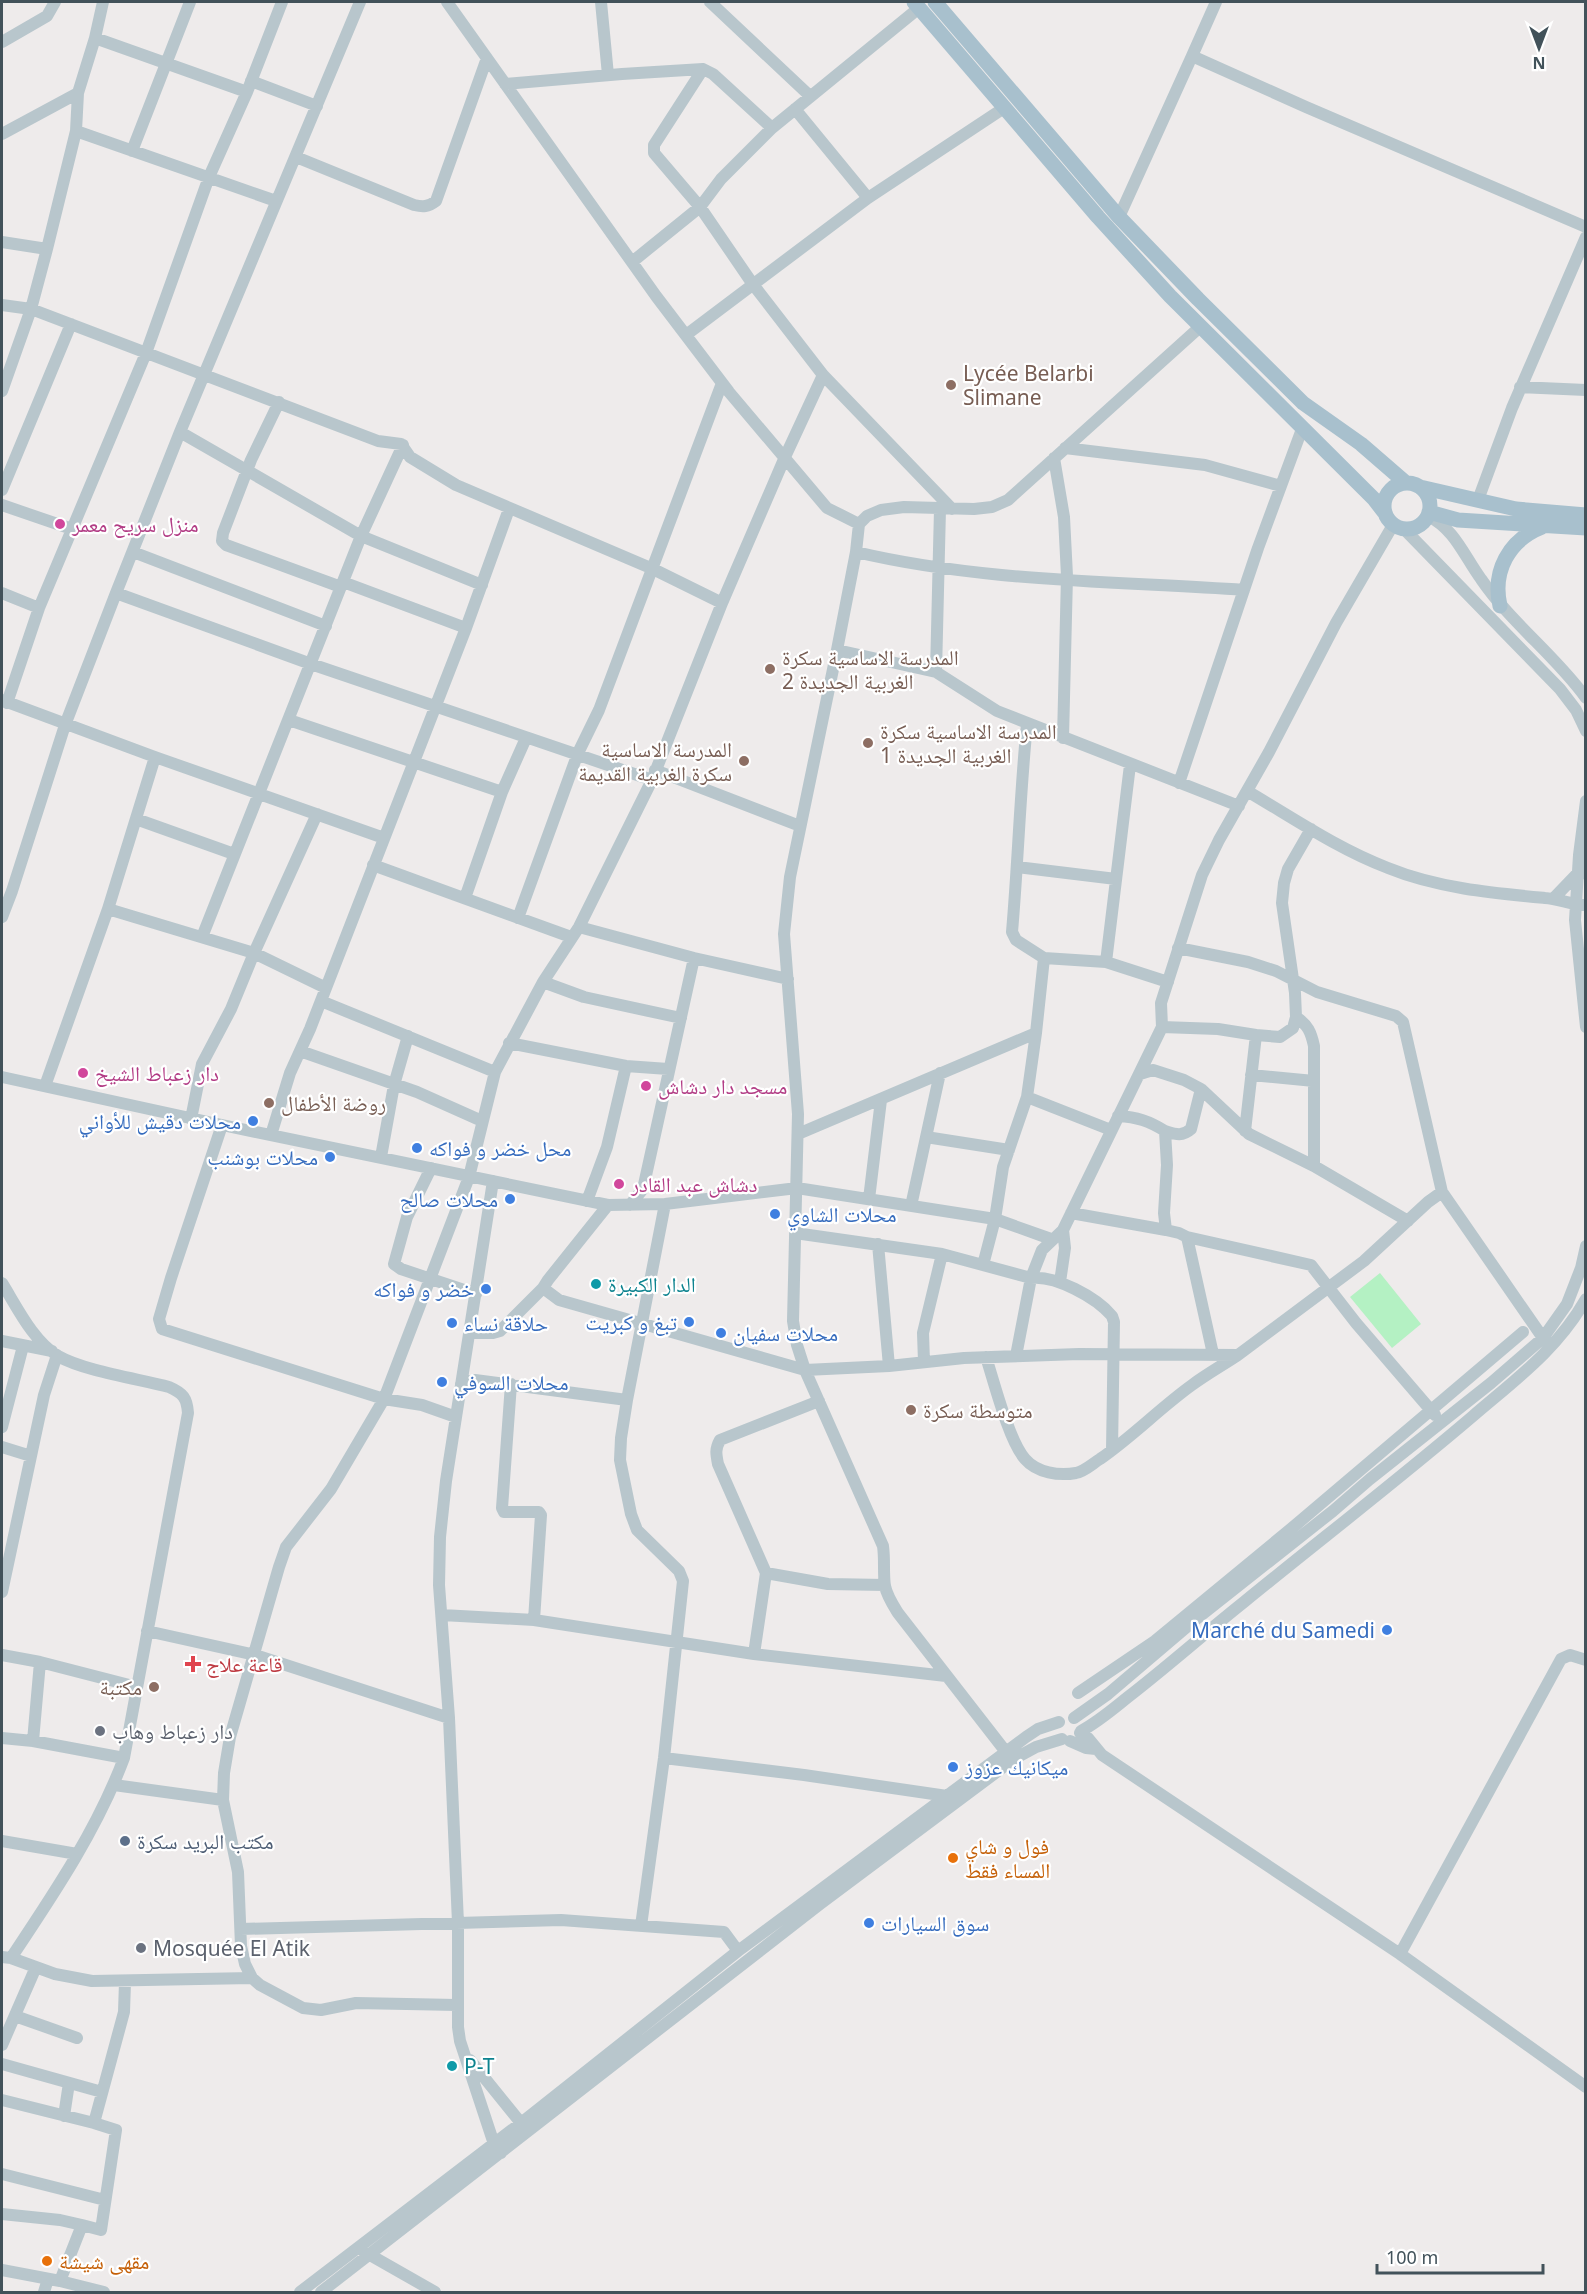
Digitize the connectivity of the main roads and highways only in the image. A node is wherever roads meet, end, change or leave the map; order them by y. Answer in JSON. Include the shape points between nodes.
{"nodes":[{"id":1,"x":935,"y":2,"type":"edge"},
{"id":2,"x":916,"y":5,"type":"edge"},
{"id":3,"x":1413,"y":485,"type":"junction"},
{"id":4,"x":1384,"y":512,"type":"junction"},
{"id":5,"x":1428,"y":514,"type":"junction"},
{"id":6,"x":1586,"y":515,"type":"edge"},
{"id":7,"x":1542,"y":527,"type":"junction"},
{"id":8,"x":1586,"y":528,"type":"edge"},
{"id":9,"x":1500,"y":606,"type":"road end"}],
"edges":[{"from":1,"to":3,"type":"main road","via":[[1119,218],[1303,403]]},
{"from":2,"to":4,"type":"main road","via":[[1098,217],[1200,327]]},
{"from":3,"to":4,"type":"main road","via":[[1399,484],[1388,492]]},
{"from":3,"to":5,"type":"main road","via":[[1429,498]]},
{"from":3,"to":6,"type":"main road","via":[[1516,509]]},
{"from":4,"to":5,"type":"main road","via":[[1399,527],[1418,526]]},
{"from":5,"to":7,"type":"main road"},
{"from":7,"to":8,"type":"main road"},
{"from":7,"to":9,"type":"main road","via":[[1520,539],[1505,558],[1498,582]]}]}
